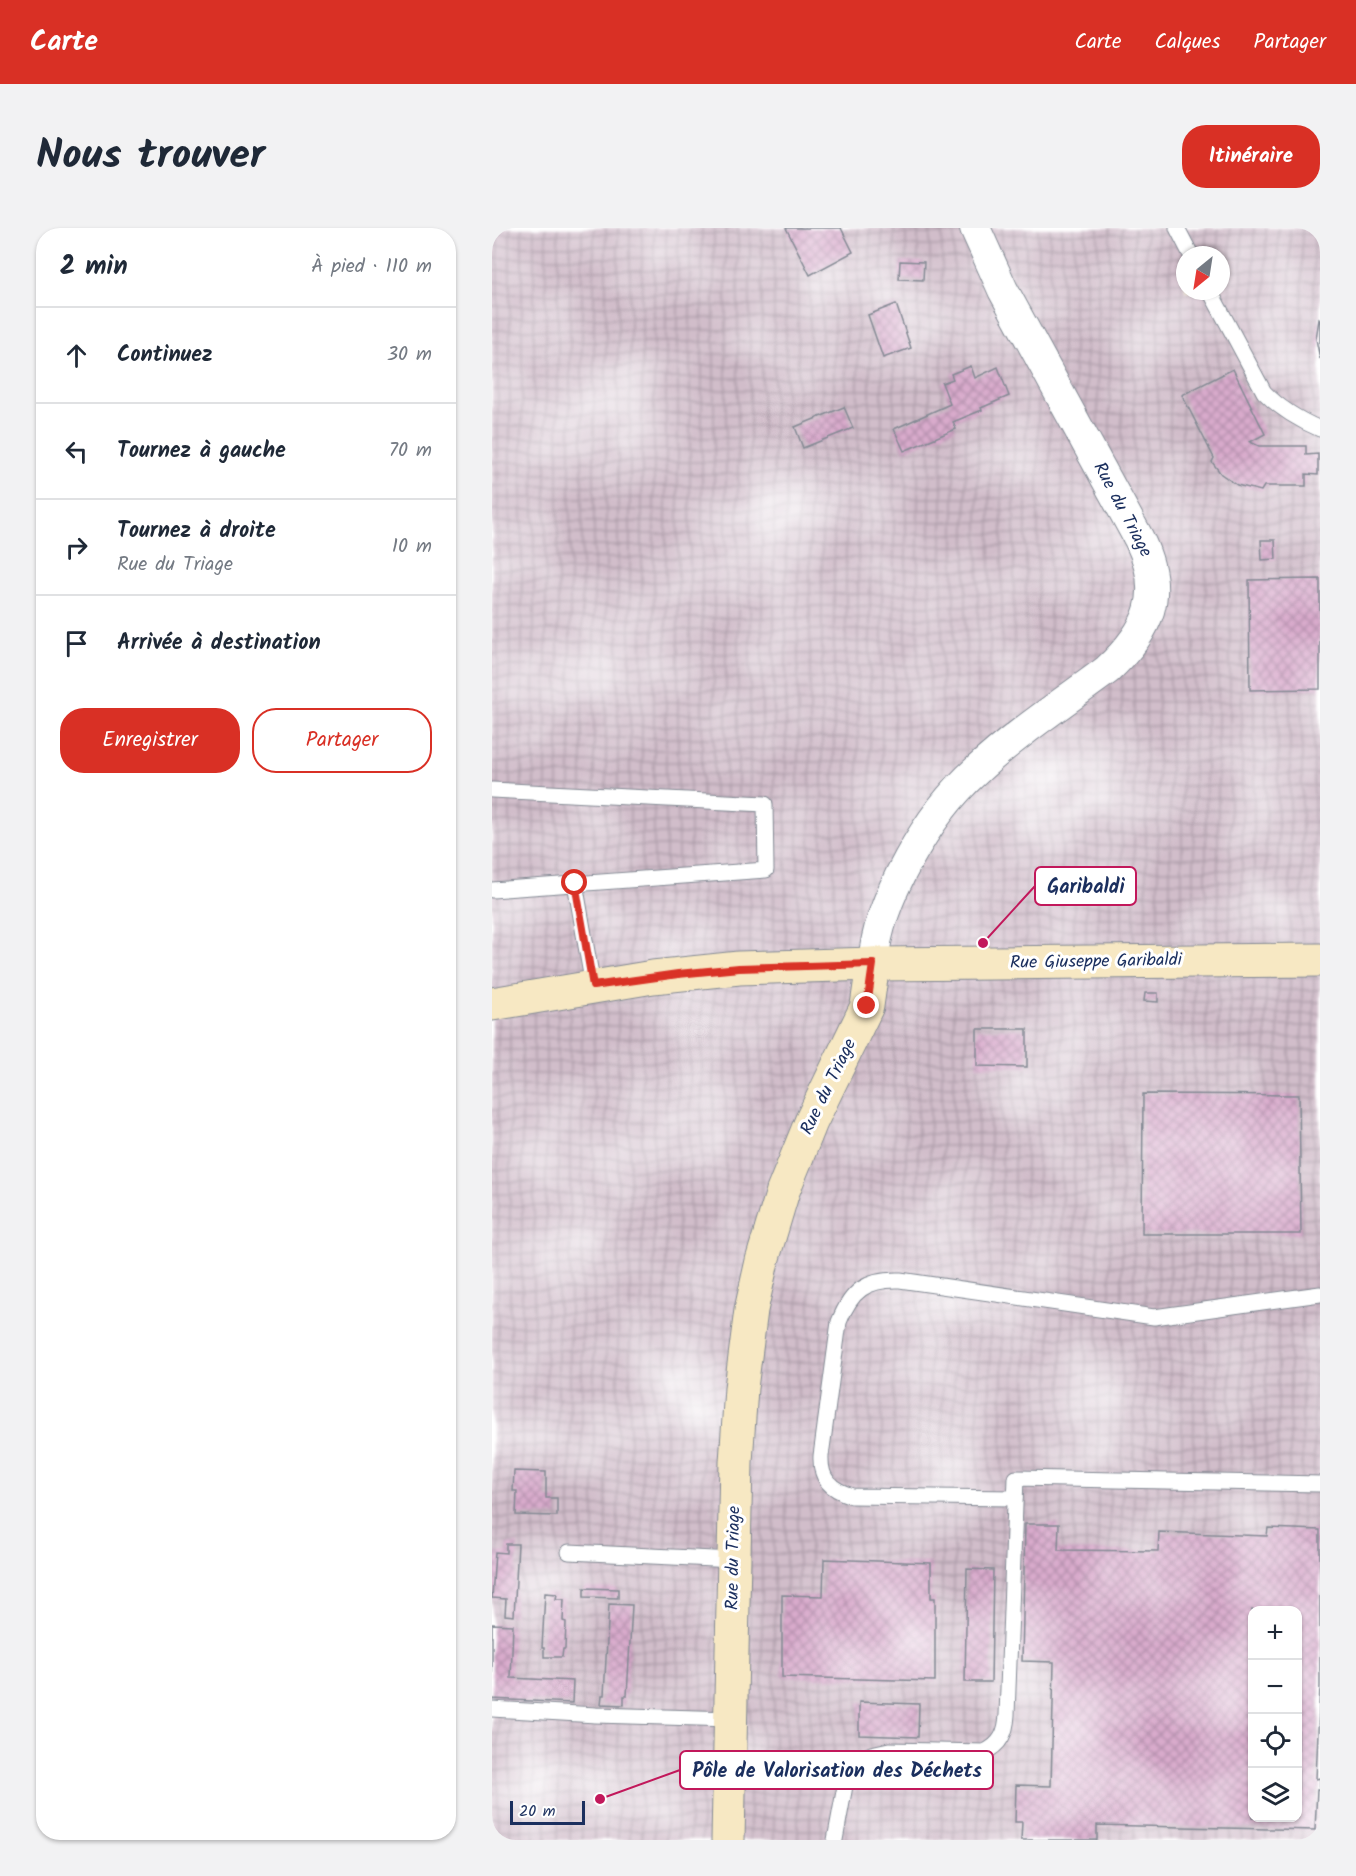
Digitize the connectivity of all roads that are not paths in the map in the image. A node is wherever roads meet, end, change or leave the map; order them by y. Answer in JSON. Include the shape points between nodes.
{"nodes":[{"id":1,"x":975,"y":228,"type":"edge"},
{"id":2,"x":1177,"y":228,"type":"edge"},
{"id":3,"x":1186,"y":246,"type":"edge"},
{"id":4,"x":1215,"y":300,"type":"edge"},
{"id":5,"x":1320,"y":429,"type":"edge"},
{"id":6,"x":492,"y":790,"type":"edge"},
{"id":7,"x":575,"y":883,"type":"junction"},
{"id":8,"x":492,"y":890,"type":"edge"},
{"id":9,"x":1320,"y":960,"type":"edge"},
{"id":10,"x":873,"y":964,"type":"junction"},
{"id":11,"x":593,"y":986,"type":"junction"},
{"id":12,"x":492,"y":1004,"type":"edge"},
{"id":13,"x":1320,"y":1294,"type":"edge"},
{"id":14,"x":1320,"y":1484,"type":"edge"},
{"id":15,"x":1015,"y":1498,"type":"junction"},
{"id":16,"x":569,"y":1552,"type":"dead end"},
{"id":17,"x":734,"y":1560,"type":"junction"},
{"id":18,"x":492,"y":1709,"type":"edge"},
{"id":19,"x":730,"y":1719,"type":"junction"},
{"id":20,"x":728,"y":1840,"type":"edge"},
{"id":21,"x":835,"y":1840,"type":"edge"}],
"edges":[{"from":1,"to":10,"type":"street","name":"Rue du Triage","via":[[1003,290],[1143,546],[1151,565],[1153,592],[1146,620],[1118,659],[1001,749],[948,801],[896,884],[883,918]]},
{"from":2,"to":3,"type":"lane"},
{"from":4,"to":5,"type":"lane","via":[[1264,392],[1293,416]]},
{"from":6,"to":7,"type":"lane","via":[[765,804],[766,870]]},
{"from":7,"to":8,"type":"lane"},
{"from":7,"to":11,"type":"lane"},
{"from":9,"to":10,"type":"street","name":"Rue Giuseppe Garibaldi"},
{"from":10,"to":11,"type":"street","name":"Rue Giuseppe Garibaldi","via":[[739,968]]},
{"from":10,"to":17,"type":"street","name":"Rue du Triage","via":[[867,1006],[802,1143],[762,1261],[741,1388]]},
{"from":11,"to":12,"type":"street","name":"Rue Giuseppe Garibaldi"},
{"from":13,"to":15,"type":"lane","via":[[1154,1317],[900,1280],[873,1282],[861,1289],[851,1298],[839,1322],[821,1456],[824,1477],[830,1485],[852,1496]]},
{"from":14,"to":15,"type":"lane","via":[[1016,1478]]},
{"from":15,"to":21,"type":"lane","via":[[1003,1736],[984,1752],[889,1750],[871,1754],[855,1767],[844,1786]]},
{"from":16,"to":17,"type":"lane"},
{"from":17,"to":19,"type":"street","name":"Rue du Triage"},
{"from":18,"to":19,"type":"lane"},
{"from":19,"to":20,"type":"street","name":"Rue du Triage"}]}
